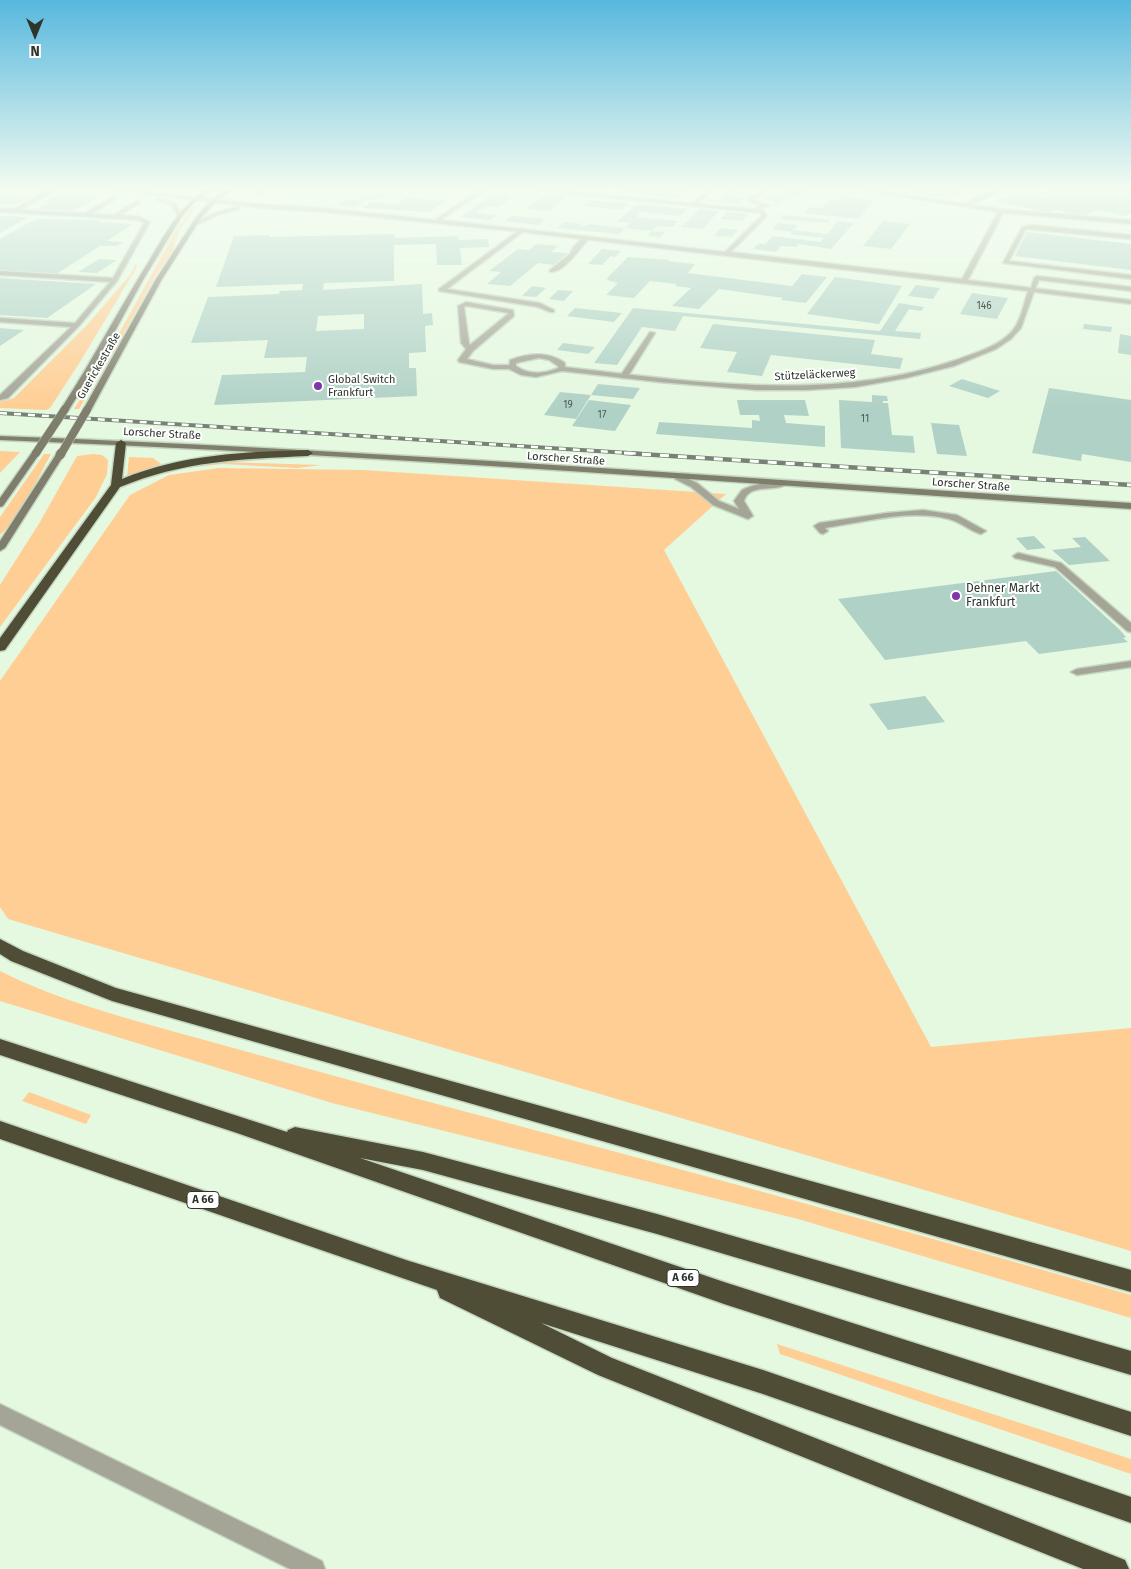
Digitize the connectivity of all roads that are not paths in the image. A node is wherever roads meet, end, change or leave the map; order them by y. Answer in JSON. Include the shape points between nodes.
{"nodes":[{"id":1,"x":124,"y":263,"type":"edge"},
{"id":2,"x":150,"y":263,"type":"edge"},
{"id":3,"x":169,"y":263,"type":"edge"},
{"id":4,"x":477,"y":263,"type":"edge"},
{"id":5,"x":562,"y":263,"type":"edge"},
{"id":6,"x":811,"y":263,"type":"edge"},
{"id":7,"x":974,"y":263,"type":"edge"},
{"id":8,"x":1016,"y":263,"type":"edge"},
{"id":9,"x":1041,"y":266,"type":"junction"},
{"id":10,"x":552,"y":271,"type":"dead end"},
{"id":11,"x":0,"y":273,"type":"edge"},
{"id":12,"x":1131,"y":277,"type":"edge"},
{"id":13,"x":1037,"y":278,"type":"junction"},
{"id":14,"x":115,"y":280,"type":"junction"},
{"id":15,"x":964,"y":282,"type":"junction"},
{"id":16,"x":1131,"y":289,"type":"edge"},
{"id":17,"x":1032,"y":290,"type":"junction"},
{"id":18,"x":1131,"y":302,"type":"edge"},
{"id":19,"x":552,"y":311,"type":"dead end"},
{"id":20,"x":0,"y":320,"type":"edge"},
{"id":21,"x":77,"y":325,"type":"junction"},
{"id":22,"x":652,"y":333,"type":"dead end"},
{"id":23,"x":470,"y":349,"type":"junction"},
{"id":24,"x":512,"y":368,"type":"junction"},
{"id":25,"x":560,"y":369,"type":"junction"},
{"id":26,"x":624,"y":376,"type":"junction"},
{"id":27,"x":0,"y":398,"type":"edge"},
{"id":28,"x":0,"y":438,"type":"edge"},
{"id":29,"x":121,"y":443,"type":"junction"},
{"id":30,"x":308,"y":453,"type":"junction"},
{"id":31,"x":678,"y":477,"type":"junction"},
{"id":32,"x":783,"y":484,"type":"junction"},
{"id":33,"x":116,"y":485,"type":"junction"},
{"id":34,"x":1,"y":502,"type":"edge"},
{"id":35,"x":1131,"y":506,"type":"edge"},
{"id":36,"x":823,"y":531,"type":"dead end"},
{"id":37,"x":981,"y":531,"type":"dead end"},
{"id":38,"x":0,"y":548,"type":"edge"},
{"id":39,"x":1018,"y":556,"type":"dead end"},
{"id":40,"x":1131,"y":629,"type":"edge"},
{"id":41,"x":0,"y":647,"type":"edge"},
{"id":42,"x":1131,"y":664,"type":"edge"},
{"id":43,"x":1076,"y":672,"type":"dead end"},
{"id":44,"x":0,"y":945,"type":"edge"},
{"id":45,"x":0,"y":1047,"type":"edge"},
{"id":46,"x":237,"y":1124,"type":"junction"},
{"id":47,"x":0,"y":1130,"type":"edge"},
{"id":48,"x":406,"y":1270,"type":"junction"},
{"id":49,"x":1131,"y":1282,"type":"edge"},
{"id":50,"x":1131,"y":1363,"type":"edge"},
{"id":51,"x":0,"y":1414,"type":"edge"},
{"id":52,"x":1131,"y":1424,"type":"edge"},
{"id":53,"x":1131,"y":1510,"type":"edge"},
{"id":54,"x":314,"y":1569,"type":"edge"},
{"id":55,"x":1116,"y":1569,"type":"edge"}],
"edges":[{"from":1,"to":14,"type":"street"},
{"from":2,"to":34,"type":"main road","name":"Guerickestraße","bridge":true,"via":[[88,373]]},
{"from":3,"to":38,"type":"main road","name":"Guerickestraße","bridge":true,"via":[[110,373]]},
{"from":4,"to":19,"type":"street","via":[[441,290],[540,305]]},
{"from":5,"to":10,"type":"street"},
{"from":6,"to":15,"type":"street"},
{"from":7,"to":15,"type":"street"},
{"from":8,"to":9,"type":"street"},
{"from":9,"to":12,"type":"street"},
{"from":9,"to":13,"type":"street","name":"Stützeläckerweg"},
{"from":11,"to":14,"type":"street"},
{"from":13,"to":16,"type":"street"},
{"from":13,"to":17,"type":"street","name":"Stützeläckerweg"},
{"from":14,"to":21,"type":"street"},
{"from":15,"to":17,"type":"street"},
{"from":17,"to":18,"type":"street"},
{"from":17,"to":26,"type":"street","name":"Stützeläckerweg","via":[[1016,331],[992,348],[921,374],[875,382],[796,388],[726,387]]},
{"from":20,"to":21,"type":"street"},
{"from":21,"to":27,"type":"street"},
{"from":22,"to":26,"type":"street"},
{"from":23,"to":23,"type":"street","via":[[512,315],[511,311],[461,306],[466,343]]},
{"from":23,"to":24,"type":"street","via":[[462,361]]},
{"from":24,"to":25,"type":"street","name":"Stützeläckerweg","via":[[530,375],[548,374]]},
{"from":24,"to":25,"type":"street","name":"Stützeläckerweg","via":[[514,362],[521,358],[534,356],[556,359],[562,365]]},
{"from":25,"to":26,"type":"street","name":"Stützeläckerweg"},
{"from":28,"to":29,"type":"main road","name":"Lorscher Straße"},
{"from":29,"to":30,"type":"main road","name":"Lorscher Straße"},
{"from":29,"to":33,"type":"highway"},
{"from":30,"to":31,"type":"main road","name":"Lorscher Straße"},
{"from":30,"to":33,"type":"highway","via":[[197,460],[147,472]]},
{"from":31,"to":32,"type":"main road","name":"Lorscher Straße"},
{"from":31,"to":32,"type":"street","via":[[716,503],[748,516],[738,498],[742,493],[752,488]]},
{"from":32,"to":35,"type":"main road","name":"Lorscher Straße"},
{"from":33,"to":41,"type":"highway"},
{"from":36,"to":37,"type":"street","via":[[819,526],[930,514],[952,516]]},
{"from":39,"to":40,"type":"street","via":[[1058,564]]},
{"from":42,"to":43,"type":"street"},
{"from":44,"to":49,"type":"highway","via":[[17,956],[112,994]]},
{"from":45,"to":46,"type":"highway","number":"A 66"},
{"from":46,"to":50,"type":"highway","via":[[423,1162],[657,1224]]},
{"from":46,"to":52,"type":"highway","number":"A 66","via":[[724,1292]]},
{"from":47,"to":48,"type":"highway","number":"A 66"},
{"from":48,"to":53,"type":"highway","number":"A 66","via":[[762,1382]]},
{"from":48,"to":55,"type":"highway","via":[[606,1367]]},
{"from":51,"to":54,"type":"street"}]}
